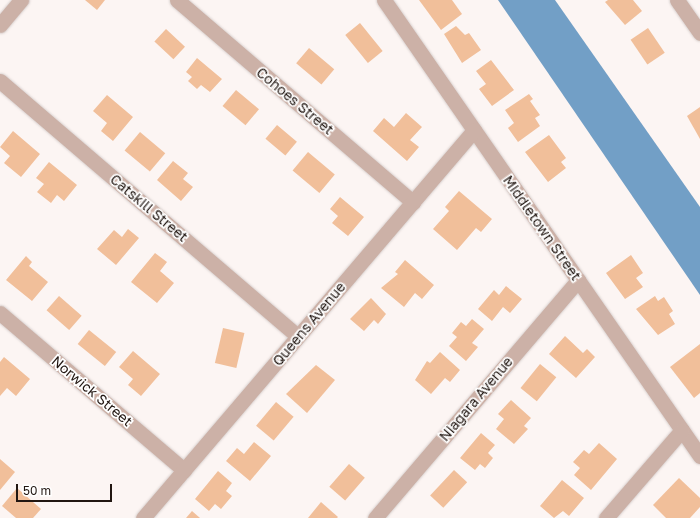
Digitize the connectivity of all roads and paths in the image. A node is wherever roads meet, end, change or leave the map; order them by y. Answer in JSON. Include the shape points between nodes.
{"nodes":[{"id":1,"x":21,"y":0,"type":"edge"},
{"id":2,"x":177,"y":0,"type":"edge"},
{"id":3,"x":384,"y":0,"type":"edge"},
{"id":4,"x":677,"y":0,"type":"edge"},
{"id":5,"x":0,"y":24,"type":"edge"},
{"id":6,"x":700,"y":33,"type":"edge"},
{"id":7,"x":0,"y":81,"type":"edge"},
{"id":8,"x":474,"y":130,"type":"junction"},
{"id":9,"x":413,"y":202,"type":"junction"},
{"id":10,"x":578,"y":280,"type":"junction"},
{"id":11,"x":0,"y":313,"type":"edge"},
{"id":12,"x":298,"y":336,"type":"junction"},
{"id":13,"x":682,"y":430,"type":"junction"},
{"id":14,"x":700,"y":456,"type":"edge"},
{"id":15,"x":184,"y":470,"type":"junction"},
{"id":16,"x":143,"y":518,"type":"edge"},
{"id":17,"x":375,"y":518,"type":"edge"},
{"id":18,"x":606,"y":518,"type":"edge"}],
"edges":[{"from":1,"to":5,"type":"street"},
{"from":2,"to":9,"type":"street","name":"Cohoes Street"},
{"from":3,"to":8,"type":"street","name":"Middletown Street"},
{"from":4,"to":6,"type":"street"},
{"from":7,"to":12,"type":"street","name":"Catskill Street"},
{"from":8,"to":9,"type":"street","name":"Queens Avenue"},
{"from":8,"to":10,"type":"street","name":"Middletown Street"},
{"from":9,"to":12,"type":"street","name":"Queens Avenue"},
{"from":10,"to":13,"type":"street","name":"Middletown Street"},
{"from":10,"to":17,"type":"street","name":"Niagara Avenue"},
{"from":11,"to":15,"type":"street","name":"Norwick Street"},
{"from":12,"to":15,"type":"street","name":"Queens Avenue"},
{"from":13,"to":14,"type":"street","name":"Middletown Street"},
{"from":13,"to":18,"type":"street"},
{"from":15,"to":16,"type":"street","name":"Queens Avenue"}]}
